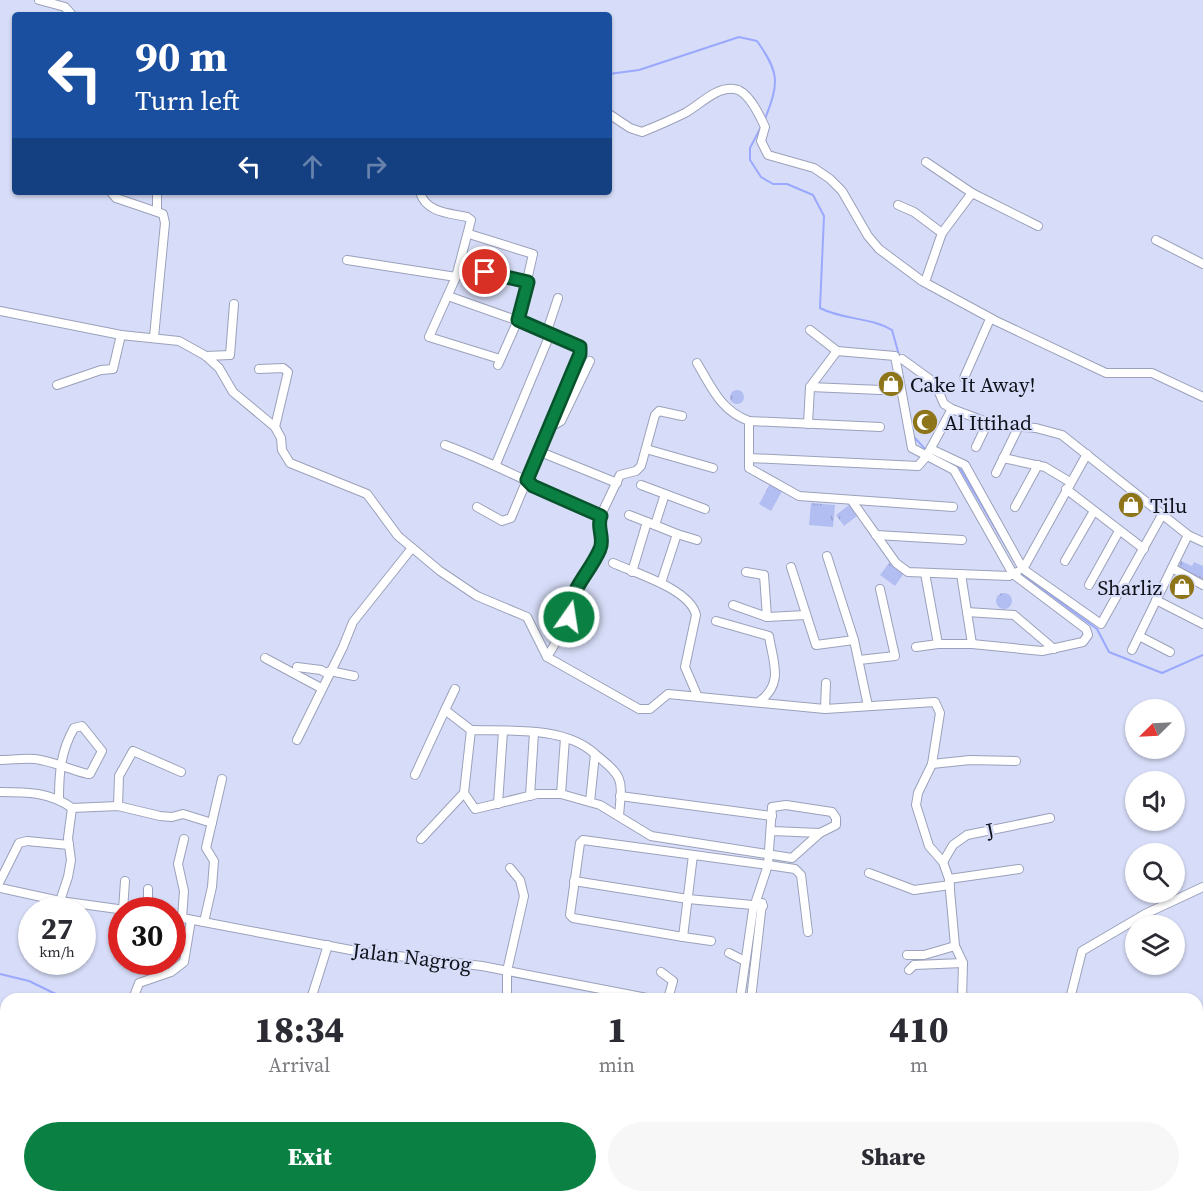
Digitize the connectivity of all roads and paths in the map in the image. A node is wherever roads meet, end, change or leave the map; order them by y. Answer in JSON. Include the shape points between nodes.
{"nodes":[{"id":1,"x":39,"y":0,"type":"edge"},
{"id":2,"x":69,"y":12,"type":"edge"},
{"id":3,"x":612,"y":116,"type":"edge"},
{"id":4,"x":926,"y":162,"type":"dead end"},
{"id":5,"x":972,"y":193,"type":"junction"},
{"id":6,"x":114,"y":195,"type":"edge"},
{"id":7,"x":157,"y":195,"type":"edge"},
{"id":8,"x":421,"y":195,"type":"edge"},
{"id":9,"x":897,"y":205,"type":"dead end"},
{"id":10,"x":157,"y":210,"type":"junction"},
{"id":11,"x":1038,"y":226,"type":"dead end"},
{"id":12,"x":942,"y":233,"type":"junction"},
{"id":13,"x":470,"y":234,"type":"junction"},
{"id":14,"x":1156,"y":240,"type":"dead end"},
{"id":15,"x":347,"y":260,"type":"dead end"},
{"id":16,"x":1203,"y":264,"type":"edge"},
{"id":17,"x":459,"y":266,"type":"junction"},
{"id":18,"x":456,"y":277,"type":"junction"},
{"id":19,"x":528,"y":282,"type":"junction"},
{"id":20,"x":925,"y":282,"type":"junction"},
{"id":21,"x":448,"y":296,"type":"junction"},
{"id":22,"x":558,"y":298,"type":"dead end"},
{"id":23,"x":234,"y":304,"type":"dead end"},
{"id":24,"x":0,"y":311,"type":"edge"},
{"id":25,"x":990,"y":319,"type":"junction"},
{"id":26,"x":518,"y":320,"type":"junction"},
{"id":27,"x":810,"y":330,"type":"dead end"},
{"id":28,"x":549,"y":332,"type":"junction"},
{"id":29,"x":121,"y":335,"type":"junction"},
{"id":30,"x":154,"y":337,"type":"junction"},
{"id":31,"x":837,"y":351,"type":"junction"},
{"id":32,"x":206,"y":356,"type":"junction"},
{"id":33,"x":898,"y":358,"type":"junction"},
{"id":34,"x":590,"y":361,"type":"dead end"},
{"id":35,"x":697,"y":363,"type":"dead end"},
{"id":36,"x":259,"y":369,"type":"dead end"},
{"id":37,"x":964,"y":378,"type":"dead end"},
{"id":38,"x":57,"y":385,"type":"dead end"},
{"id":39,"x":810,"y":387,"type":"junction"},
{"id":40,"x":882,"y":390,"type":"dead end"},
{"id":41,"x":1203,"y":397,"type":"edge"},
{"id":42,"x":952,"y":409,"type":"junction"},
{"id":43,"x":681,"y":416,"type":"dead end"},
{"id":44,"x":749,"y":421,"type":"junction"},
{"id":45,"x":988,"y":422,"type":"junction"},
{"id":46,"x":808,"y":424,"type":"junction"},
{"id":47,"x":274,"y":427,"type":"junction"},
{"id":48,"x":550,"y":427,"type":"junction"},
{"id":49,"x":880,"y":427,"type":"dead end"},
{"id":50,"x":1018,"y":428,"type":"junction"},
{"id":51,"x":445,"y":444,"type":"dead end"},
{"id":52,"x":975,"y":447,"type":"dead end"},
{"id":53,"x":646,"y":448,"type":"junction"},
{"id":54,"x":931,"y":449,"type":"junction"},
{"id":55,"x":538,"y":451,"type":"junction"},
{"id":56,"x":1088,"y":454,"type":"junction"},
{"id":57,"x":926,"y":457,"type":"junction"},
{"id":58,"x":749,"y":458,"type":"junction"},
{"id":59,"x":1003,"y":458,"type":"junction"},
{"id":60,"x":496,"y":464,"type":"junction"},
{"id":61,"x":1038,"y":465,"type":"junction"},
{"id":62,"x":713,"y":468,"type":"dead end"},
{"id":63,"x":996,"y":473,"type":"dead end"},
{"id":64,"x":527,"y":480,"type":"junction"},
{"id":65,"x":617,"y":483,"type":"junction"},
{"id":66,"x":641,"y":485,"type":"dead end"},
{"id":67,"x":1068,"y":486,"type":"junction"},
{"id":68,"x":664,"y":494,"type":"junction"},
{"id":69,"x":852,"y":501,"type":"junction"},
{"id":70,"x":477,"y":507,"type":"dead end"},
{"id":71,"x":953,"y":507,"type":"dead end"},
{"id":72,"x":1015,"y":507,"type":"dead end"},
{"id":73,"x":705,"y":509,"type":"dead end"},
{"id":74,"x":1094,"y":511,"type":"junction"},
{"id":75,"x":629,"y":515,"type":"dead end"},
{"id":76,"x":1162,"y":515,"type":"junction"},
{"id":77,"x":601,"y":516,"type":"junction"},
{"id":78,"x":651,"y":523,"type":"junction"},
{"id":79,"x":1119,"y":531,"type":"junction"},
{"id":80,"x":677,"y":534,"type":"junction"},
{"id":81,"x":876,"y":535,"type":"junction"},
{"id":82,"x":1188,"y":535,"type":"junction"},
{"id":83,"x":697,"y":540,"type":"dead end"},
{"id":84,"x":962,"y":540,"type":"dead end"},
{"id":85,"x":1203,"y":542,"type":"edge"},
{"id":86,"x":411,"y":548,"type":"junction"},
{"id":87,"x":1144,"y":549,"type":"junction"},
{"id":88,"x":827,"y":556,"type":"dead end"},
{"id":89,"x":1065,"y":561,"type":"dead end"},
{"id":90,"x":613,"y":563,"type":"dead end"},
{"id":91,"x":791,"y":567,"type":"dead end"},
{"id":92,"x":1172,"y":568,"type":"junction"},
{"id":93,"x":1023,"y":569,"type":"junction"},
{"id":94,"x":632,"y":572,"type":"junction"},
{"id":95,"x":746,"y":572,"type":"dead end"},
{"id":96,"x":925,"y":573,"type":"junction"},
{"id":97,"x":961,"y":574,"type":"junction"},
{"id":98,"x":1013,"y":574,"type":"junction"},
{"id":99,"x":661,"y":583,"type":"junction"},
{"id":100,"x":1089,"y":585,"type":"dead end"},
{"id":101,"x":1203,"y":585,"type":"edge"},
{"id":102,"x":880,"y":589,"type":"dead end"},
{"id":103,"x":1156,"y":600,"type":"junction"},
{"id":104,"x":733,"y":605,"type":"dead end"},
{"id":105,"x":967,"y":612,"type":"junction"},
{"id":106,"x":806,"y":615,"type":"junction"},
{"id":107,"x":767,"y":616,"type":"junction"},
{"id":108,"x":716,"y":621,"type":"dead end"},
{"id":109,"x":1203,"y":624,"type":"edge"},
{"id":110,"x":1139,"y":636,"type":"junction"},
{"id":111,"x":854,"y":640,"type":"junction"},
{"id":112,"x":938,"y":644,"type":"junction"},
{"id":113,"x":972,"y":644,"type":"junction"},
{"id":114,"x":916,"y":647,"type":"dead end"},
{"id":115,"x":1054,"y":649,"type":"junction"},
{"id":116,"x":1132,"y":650,"type":"dead end"},
{"id":117,"x":1170,"y":652,"type":"dead end"},
{"id":118,"x":547,"y":657,"type":"junction"},
{"id":119,"x":265,"y":658,"type":"dead end"},
{"id":120,"x":859,"y":660,"type":"junction"},
{"id":121,"x":297,"y":667,"type":"dead end"},
{"id":122,"x":329,"y":673,"type":"junction"},
{"id":123,"x":354,"y":676,"type":"dead end"},
{"id":124,"x":826,"y":683,"type":"dead end"},
{"id":125,"x":321,"y":688,"type":"junction"},
{"id":126,"x":455,"y":689,"type":"dead end"},
{"id":127,"x":697,"y":695,"type":"junction"},
{"id":128,"x":760,"y":701,"type":"junction"},
{"id":129,"x":868,"y":706,"type":"junction"},
{"id":130,"x":825,"y":709,"type":"junction"},
{"id":131,"x":445,"y":710,"type":"junction"},
{"id":132,"x":471,"y":730,"type":"junction"},
{"id":133,"x":503,"y":732,"type":"junction"},
{"id":134,"x":534,"y":734,"type":"junction"},
{"id":135,"x":565,"y":738,"type":"junction"},
{"id":136,"x":297,"y":740,"type":"dead end"},
{"id":137,"x":595,"y":754,"type":"junction"},
{"id":138,"x":0,"y":760,"type":"edge"},
{"id":139,"x":1016,"y":761,"type":"dead end"},
{"id":140,"x":932,"y":764,"type":"junction"},
{"id":141,"x":60,"y":766,"type":"junction"},
{"id":142,"x":181,"y":772,"type":"dead end"},
{"id":143,"x":415,"y":775,"type":"dead end"},
{"id":144,"x":222,"y":779,"type":"dead end"},
{"id":145,"x":0,"y":792,"type":"edge"},
{"id":146,"x":464,"y":793,"type":"junction"},
{"id":147,"x":561,"y":794,"type":"junction"},
{"id":148,"x":530,"y":795,"type":"junction"},
{"id":149,"x":620,"y":796,"type":"junction"},
{"id":150,"x":59,"y":798,"type":"junction"},
{"id":151,"x":590,"y":802,"type":"junction"},
{"id":152,"x":498,"y":804,"type":"junction"},
{"id":153,"x":118,"y":806,"type":"junction"},
{"id":154,"x":72,"y":808,"type":"junction"},
{"id":155,"x":619,"y":816,"type":"junction"},
{"id":156,"x":772,"y":816,"type":"junction"},
{"id":157,"x":1050,"y":818,"type":"dead end"},
{"id":158,"x":212,"y":823,"type":"junction"},
{"id":159,"x":771,"y":831,"type":"junction"},
{"id":160,"x":820,"y":833,"type":"junction"},
{"id":161,"x":183,"y":839,"type":"dead end"},
{"id":162,"x":422,"y":839,"type":"dead end"},
{"id":163,"x":69,"y":845,"type":"junction"},
{"id":164,"x":693,"y":855,"type":"junction"},
{"id":165,"x":769,"y":855,"type":"junction"},
{"id":166,"x":943,"y":862,"type":"junction"},
{"id":167,"x":768,"y":865,"type":"junction"},
{"id":168,"x":510,"y":868,"type":"dead end"},
{"id":169,"x":1019,"y":869,"type":"dead end"},
{"id":170,"x":869,"y":873,"type":"dead end"},
{"id":171,"x":0,"y":881,"type":"edge"},
{"id":172,"x":124,"y":881,"type":"dead end"},
{"id":173,"x":574,"y":881,"type":"junction"},
{"id":174,"x":950,"y":882,"type":"junction"},
{"id":175,"x":1203,"y":887,"type":"edge"},
{"id":176,"x":0,"y":888,"type":"edge"},
{"id":177,"x":147,"y":889,"type":"dead end"},
{"id":178,"x":42,"y":897,"type":"edge"},
{"id":179,"x":61,"y":897,"type":"edge"},
{"id":180,"x":124,"y":897,"type":"edge"},
{"id":181,"x":147,"y":897,"type":"edge"},
{"id":182,"x":184,"y":897,"type":"edge"},
{"id":183,"x":688,"y":899,"type":"junction"},
{"id":184,"x":758,"y":906,"type":"junction"},
{"id":185,"x":186,"y":919,"type":"edge"},
{"id":186,"x":204,"y":922,"type":"junction"},
{"id":187,"x":808,"y":932,"type":"dead end"},
{"id":188,"x":683,"y":937,"type":"junction"},
{"id":189,"x":711,"y":941,"type":"dead end"},
{"id":190,"x":328,"y":945,"type":"junction"},
{"id":191,"x":955,"y":946,"type":"junction"},
{"id":192,"x":729,"y":953,"type":"dead end"},
{"id":193,"x":907,"y":955,"type":"dead end"},
{"id":194,"x":745,"y":961,"type":"junction"},
{"id":195,"x":963,"y":963,"type":"junction"},
{"id":196,"x":909,"y":970,"type":"dead end"},
{"id":197,"x":507,"y":971,"type":"junction"},
{"id":198,"x":661,"y":972,"type":"dead end"},
{"id":199,"x":162,"y":975,"type":"edge"},
{"id":200,"x":135,"y":993,"type":"edge"},
{"id":201,"x":313,"y":993,"type":"edge"},
{"id":202,"x":507,"y":993,"type":"edge"},
{"id":203,"x":621,"y":993,"type":"edge"},
{"id":204,"x":670,"y":993,"type":"edge"},
{"id":205,"x":741,"y":993,"type":"edge"},
{"id":206,"x":751,"y":993,"type":"edge"},
{"id":207,"x":962,"y":993,"type":"edge"},
{"id":208,"x":1072,"y":993,"type":"edge"}],
"edges":[{"from":1,"to":2,"type":"street","via":[[65,7]]},
{"from":3,"to":20,"type":"street","via":[[642,132],[687,111],[712,94],[732,88],[740,91],[764,123],[761,141],[768,155],[814,168],[830,179],[879,249]]},
{"from":4,"to":5,"type":"street"},
{"from":5,"to":11,"type":"street"},
{"from":5,"to":12,"type":"street"},
{"from":6,"to":10,"type":"street"},
{"from":7,"to":10,"type":"street"},
{"from":8,"to":13,"type":"street","via":[[435,210],[470,218]]},
{"from":9,"to":12,"type":"street","via":[[914,212]]},
{"from":10,"to":30,"type":"street","via":[[163,214],[165,223]]},
{"from":12,"to":20,"type":"street"},
{"from":13,"to":17,"type":"street"},
{"from":13,"to":19,"type":"street","via":[[533,254]]},
{"from":14,"to":16,"type":"street"},
{"from":15,"to":18,"type":"street"},
{"from":17,"to":18,"type":"street"},
{"from":17,"to":19,"type":"street"},
{"from":18,"to":21,"type":"street"},
{"from":19,"to":26,"type":"street"},
{"from":20,"to":25,"type":"street"},
{"from":21,"to":26,"type":"street"},
{"from":21,"to":26,"type":"street","via":[[430,338],[499,362]]},
{"from":22,"to":28,"type":"street"},
{"from":23,"to":32,"type":"street","via":[[230,354]]},
{"from":24,"to":29,"type":"street"},
{"from":25,"to":37,"type":"street"},
{"from":25,"to":41,"type":"street","via":[[1106,373],[1152,373]]},
{"from":26,"to":28,"type":"street"},
{"from":27,"to":31,"type":"street"},
{"from":28,"to":48,"type":"street","via":[[576,343],[581,350]]},
{"from":28,"to":60,"type":"street"},
{"from":29,"to":30,"type":"street"},
{"from":29,"to":38,"type":"street","via":[[113,369]]},
{"from":30,"to":32,"type":"street","via":[[180,341]]},
{"from":31,"to":33,"type":"street"},
{"from":31,"to":39,"type":"street"},
{"from":32,"to":47,"type":"street","via":[[219,368],[234,393]]},
{"from":33,"to":42,"type":"street","via":[[935,383],[944,404]]},
{"from":33,"to":57,"type":"street","via":[[910,446]]},
{"from":34,"to":48,"type":"street","via":[[561,421]]},
{"from":35,"to":44,"type":"street","via":[[732,415]]},
{"from":36,"to":47,"type":"street","via":[[283,368],[288,372]]},
{"from":39,"to":40,"type":"street"},
{"from":39,"to":46,"type":"street"},
{"from":42,"to":45,"type":"street"},
{"from":42,"to":54,"type":"street"},
{"from":43,"to":53,"type":"street","via":[[659,411]]},
{"from":44,"to":46,"type":"street"},
{"from":44,"to":58,"type":"street"},
{"from":45,"to":50,"type":"street"},
{"from":45,"to":52,"type":"street"},
{"from":46,"to":49,"type":"street"},
{"from":47,"to":86,"type":"street","via":[[290,463],[367,494]]},
{"from":48,"to":55,"type":"street"},
{"from":50,"to":56,"type":"street","via":[[1062,435]]},
{"from":50,"to":59,"type":"street"},
{"from":51,"to":60,"type":"street"},
{"from":53,"to":62,"type":"street"},
{"from":53,"to":65,"type":"street","via":[[641,466],[621,474]]},
{"from":54,"to":57,"type":"street"},
{"from":54,"to":93,"type":"street","via":[[966,467]]},
{"from":55,"to":64,"type":"street"},
{"from":55,"to":65,"type":"street"},
{"from":56,"to":67,"type":"street"},
{"from":56,"to":76,"type":"street"},
{"from":57,"to":58,"type":"street","via":[[914,466]]},
{"from":57,"to":98,"type":"street","via":[[954,470]]},
{"from":58,"to":69,"type":"street","via":[[749,468],[799,496]]},
{"from":59,"to":61,"type":"street"},
{"from":59,"to":63,"type":"street"},
{"from":60,"to":64,"type":"street"},
{"from":61,"to":67,"type":"street","via":[[1056,472]]},
{"from":61,"to":72,"type":"street"},
{"from":64,"to":70,"type":"street","via":[[508,520],[502,521]]},
{"from":64,"to":77,"type":"street"},
{"from":65,"to":77,"type":"street"},
{"from":66,"to":68,"type":"street"},
{"from":67,"to":74,"type":"street"},
{"from":67,"to":93,"type":"street"},
{"from":68,"to":73,"type":"street"},
{"from":68,"to":78,"type":"street"},
{"from":69,"to":71,"type":"street"},
{"from":69,"to":81,"type":"street"},
{"from":74,"to":79,"type":"street"},
{"from":74,"to":89,"type":"street"},
{"from":75,"to":78,"type":"street"},
{"from":76,"to":82,"type":"street"},
{"from":76,"to":87,"type":"street"},
{"from":77,"to":118,"type":"street","via":[[601,547],[570,601],[569,621]]},
{"from":78,"to":80,"type":"street"},
{"from":78,"to":94,"type":"street"},
{"from":79,"to":87,"type":"street"},
{"from":79,"to":100,"type":"street"},
{"from":80,"to":83,"type":"street"},
{"from":80,"to":99,"type":"street"},
{"from":81,"to":84,"type":"street"},
{"from":81,"to":96,"type":"street","via":[[896,563],[908,572]]},
{"from":82,"to":85,"type":"street"},
{"from":82,"to":92,"type":"street"},
{"from":86,"to":118,"type":"street","via":[[474,595],[527,617]]},
{"from":86,"to":122,"type":"street","via":[[353,622]]},
{"from":87,"to":93,"type":"street","via":[[1102,623]]},
{"from":88,"to":111,"type":"street"},
{"from":90,"to":94,"type":"street"},
{"from":91,"to":106,"type":"street"},
{"from":92,"to":101,"type":"street"},
{"from":92,"to":103,"type":"street"},
{"from":93,"to":98,"type":"street"},
{"from":94,"to":99,"type":"street"},
{"from":95,"to":107,"type":"street","via":[[764,575]]},
{"from":96,"to":97,"type":"street"},
{"from":96,"to":112,"type":"street"},
{"from":97,"to":98,"type":"street"},
{"from":97,"to":105,"type":"street"},
{"from":98,"to":115,"type":"street","via":[[1086,629],[1088,638],[1083,642]]},
{"from":99,"to":127,"type":"street","via":[[695,611],[685,667]]},
{"from":102,"to":120,"type":"street","via":[[895,656]]},
{"from":103,"to":109,"type":"street"},
{"from":103,"to":110,"type":"street"},
{"from":104,"to":107,"type":"street"},
{"from":105,"to":113,"type":"street"},
{"from":105,"to":115,"type":"street","via":[[1014,615]]},
{"from":106,"to":107,"type":"street"},
{"from":106,"to":111,"type":"street","via":[[816,645]]},
{"from":108,"to":128,"type":"street","via":[[769,636],[775,684]]},
{"from":110,"to":116,"type":"street"},
{"from":110,"to":117,"type":"street"},
{"from":111,"to":120,"type":"street"},
{"from":112,"to":113,"type":"street"},
{"from":112,"to":114,"type":"street"},
{"from":113,"to":115,"type":"street","via":[[1032,651]]},
{"from":118,"to":127,"type":"street","via":[[639,709],[650,709],[666,694]]},
{"from":119,"to":125,"type":"street"},
{"from":120,"to":129,"type":"street"},
{"from":121,"to":122,"type":"street"},
{"from":122,"to":123,"type":"street"},
{"from":122,"to":125,"type":"street"},
{"from":124,"to":130,"type":"street"},
{"from":125,"to":136,"type":"street"},
{"from":126,"to":131,"type":"street"},
{"from":127,"to":128,"type":"street"},
{"from":128,"to":130,"type":"street"},
{"from":129,"to":130,"type":"street"},
{"from":129,"to":140,"type":"street","via":[[937,704],[940,713]]},
{"from":131,"to":132,"type":"street"},
{"from":131,"to":143,"type":"street"},
{"from":132,"to":133,"type":"street"},
{"from":132,"to":146,"type":"street"},
{"from":133,"to":134,"type":"street"},
{"from":133,"to":152,"type":"street"},
{"from":134,"to":135,"type":"street"},
{"from":134,"to":148,"type":"street"},
{"from":135,"to":137,"type":"street"},
{"from":135,"to":147,"type":"street"},
{"from":137,"to":149,"type":"street","via":[[618,773]]},
{"from":137,"to":151,"type":"street"},
{"from":138,"to":141,"type":"street","via":[[36,759]]},
{"from":139,"to":140,"type":"street"},
{"from":140,"to":166,"type":"street","via":[[918,792],[918,816],[932,851]]},
{"from":141,"to":141,"type":"street","via":[[93,772],[102,751],[82,726],[74,728],[64,746]]},
{"from":141,"to":150,"type":"street"},
{"from":142,"to":153,"type":"street","via":[[133,751],[119,776]]},
{"from":144,"to":158,"type":"street"},
{"from":145,"to":150,"type":"street"},
{"from":146,"to":152,"type":"street","via":[[475,809]]},
{"from":146,"to":162,"type":"street"},
{"from":147,"to":148,"type":"street"},
{"from":147,"to":151,"type":"street"},
{"from":148,"to":152,"type":"street"},
{"from":149,"to":155,"type":"street"},
{"from":149,"to":156,"type":"street"},
{"from":150,"to":154,"type":"street"},
{"from":151,"to":155,"type":"street"},
{"from":153,"to":154,"type":"street"},
{"from":153,"to":158,"type":"street","via":[[160,816],[183,814]]},
{"from":154,"to":163,"type":"street"},
{"from":155,"to":165,"type":"street","via":[[651,836]]},
{"from":156,"to":159,"type":"street"},
{"from":156,"to":160,"type":"street","via":[[771,807],[775,805],[832,812],[836,825]]},
{"from":157,"to":166,"type":"street","name":"J","via":[[967,835],[953,845]]},
{"from":158,"to":186,"type":"street","via":[[206,849],[214,861],[212,887]]},
{"from":159,"to":160,"type":"street"},
{"from":159,"to":165,"type":"street"},
{"from":160,"to":165,"type":"street","via":[[792,858]]},
{"from":161,"to":182,"type":"street","via":[[178,864]]},
{"from":163,"to":171,"type":"street","via":[[19,843]]},
{"from":163,"to":179,"type":"street","via":[[68,877]]},
{"from":164,"to":167,"type":"street"},
{"from":164,"to":173,"type":"street","via":[[584,840],[580,843]]},
{"from":164,"to":183,"type":"street"},
{"from":165,"to":167,"type":"street"},
{"from":166,"to":174,"type":"street"},
{"from":167,"to":184,"type":"street"},
{"from":167,"to":187,"type":"street","via":[[800,872]]},
{"from":168,"to":197,"type":"street","via":[[520,880],[524,896]]},
{"from":169,"to":174,"type":"street"},
{"from":170,"to":174,"type":"street","via":[[914,890]]},
{"from":172,"to":180,"type":"street"},
{"from":173,"to":183,"type":"street"},
{"from":173,"to":188,"type":"street","via":[[570,912],[573,918]]},
{"from":174,"to":191,"type":"street"},
{"from":175,"to":208,"type":"street","via":[[1082,951]]},
{"from":176,"to":178,"type":"street"},
{"from":177,"to":181,"type":"street"},
{"from":183,"to":184,"type":"street"},
{"from":183,"to":188,"type":"street"},
{"from":184,"to":194,"type":"street"},
{"from":184,"to":206,"type":"street"},
{"from":185,"to":186,"type":"street","name":"Jalan Nagrog"},
{"from":186,"to":190,"type":"street","name":"Jalan Nagrog"},
{"from":188,"to":189,"type":"street"},
{"from":190,"to":197,"type":"street","name":"Jalan Nagrog"},
{"from":190,"to":201,"type":"street"},
{"from":191,"to":193,"type":"street","via":[[924,955]]},
{"from":191,"to":195,"type":"street"},
{"from":192,"to":194,"type":"street"},
{"from":194,"to":205,"type":"street"},
{"from":195,"to":196,"type":"street","via":[[914,965]]},
{"from":195,"to":207,"type":"street"},
{"from":197,"to":202,"type":"street"},
{"from":197,"to":203,"type":"street","name":"Jalan Nagrog"},
{"from":198,"to":204,"type":"street","via":[[673,981]]},
{"from":199,"to":200,"type":"street","via":[[139,983]]}]}
